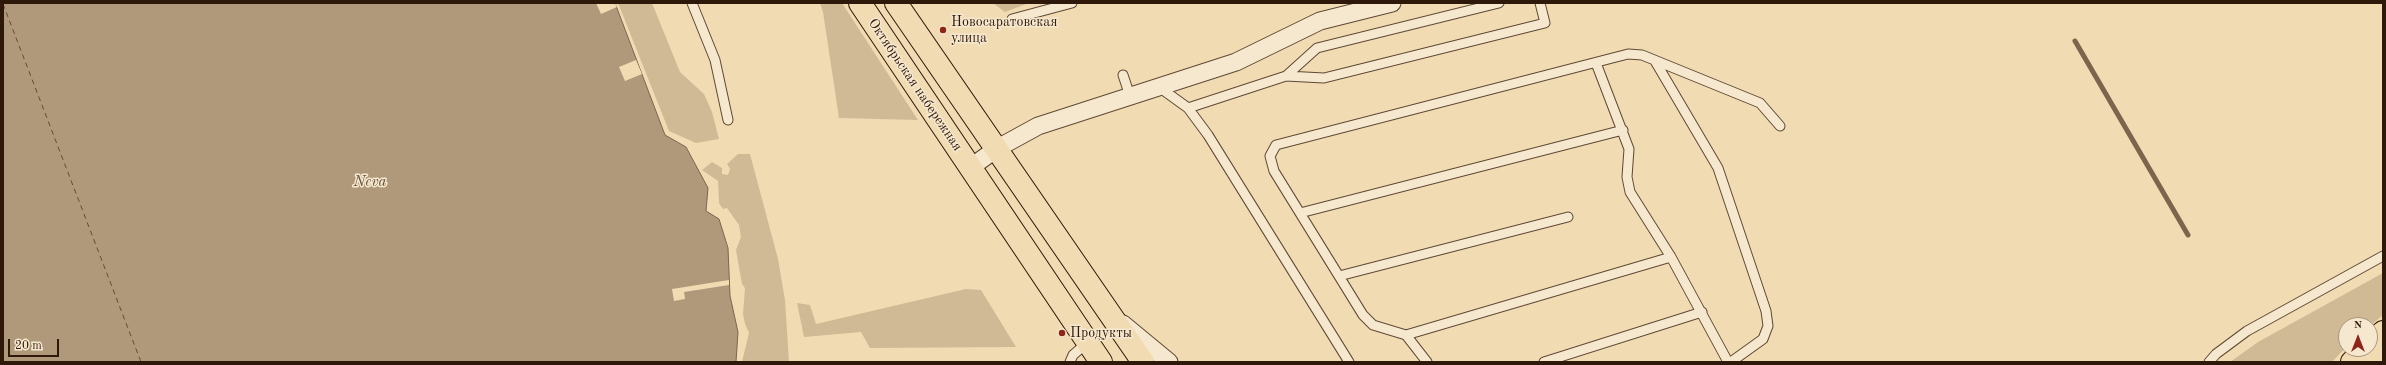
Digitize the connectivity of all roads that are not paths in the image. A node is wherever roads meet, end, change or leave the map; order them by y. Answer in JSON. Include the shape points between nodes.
{"nodes":[{"id":1,"x":692,"y":3,"type":"edge"},
{"id":2,"x":860,"y":3,"type":"edge"},
{"id":3,"x":896,"y":3,"type":"edge"},
{"id":4,"x":1072,"y":3,"type":"edge"},
{"id":5,"x":1392,"y":3,"type":"edge"},
{"id":6,"x":1498,"y":3,"type":"edge"},
{"id":7,"x":1540,"y":3,"type":"edge"},
{"id":8,"x":1012,"y":19,"type":"dead end"},
{"id":9,"x":1655,"y":61,"type":"junction"},
{"id":10,"x":1596,"y":63,"type":"junction"},
{"id":11,"x":1123,"y":75,"type":"dead end"},
{"id":12,"x":1286,"y":76,"type":"junction"},
{"id":13,"x":1159,"y":87,"type":"junction"},
{"id":14,"x":1130,"y":96,"type":"junction"},
{"id":15,"x":1188,"y":108,"type":"junction"},
{"id":16,"x":728,"y":120,"type":"dead end"},
{"id":17,"x":1780,"y":126,"type":"dead end"},
{"id":18,"x":1623,"y":130,"type":"junction"},
{"id":19,"x":996,"y":149,"type":"junction"},
{"id":20,"x":970,"y":168,"type":"junction"},
{"id":21,"x":1300,"y":214,"type":"junction"},
{"id":22,"x":1568,"y":217,"type":"dead end"},
{"id":23,"x":2383,"y":256,"type":"edge"},
{"id":24,"x":1671,"y":257,"type":"junction"},
{"id":25,"x":1339,"y":276,"type":"junction"},
{"id":26,"x":1108,"y":312,"type":"junction"},
{"id":27,"x":1702,"y":312,"type":"junction"},
{"id":28,"x":1406,"y":335,"type":"junction"},
{"id":29,"x":1088,"y":342,"type":"junction"},
{"id":30,"x":2383,"y":358,"type":"edge"},
{"id":31,"x":1070,"y":362,"type":"edge"},
{"id":32,"x":1102,"y":362,"type":"edge"},
{"id":33,"x":1143,"y":362,"type":"edge"},
{"id":34,"x":1169,"y":362,"type":"edge"},
{"id":35,"x":1349,"y":362,"type":"edge"},
{"id":36,"x":1427,"y":362,"type":"edge"},
{"id":37,"x":1544,"y":362,"type":"edge"},
{"id":38,"x":1730,"y":362,"type":"edge"},
{"id":39,"x":2209,"y":362,"type":"edge"},
{"id":40,"x":2378,"y":362,"type":"edge"}],
"edges":[{"from":1,"to":16,"type":"lane","via":[[715,60]]},
{"from":2,"to":20,"type":"main road","name":"Октябрьская набережная"},
{"from":3,"to":19,"type":"main road"},
{"from":4,"to":8,"type":"lane"},
{"from":5,"to":13,"type":"street","via":[[1320,21],[1236,62]]},
{"from":6,"to":12,"type":"lane","via":[[1317,48]]},
{"from":7,"to":12,"type":"lane","via":[[1545,23],[1324,78]]},
{"from":9,"to":10,"type":"lane","via":[[1642,55],[1628,54]]},
{"from":9,"to":17,"type":"lane","via":[[1760,103]]},
{"from":9,"to":38,"type":"lane","via":[[1718,168],[1766,311],[1768,326],[1763,339]]},
{"from":10,"to":18,"type":"lane"},
{"from":10,"to":21,"type":"lane","via":[[1276,145],[1270,156],[1274,171]]},
{"from":11,"to":14,"type":"lane"},
{"from":12,"to":15,"type":"lane"},
{"from":13,"to":14,"type":"street"},
{"from":13,"to":15,"type":"lane"},
{"from":14,"to":19,"type":"street","via":[[1038,126]]},
{"from":15,"to":35,"type":"lane","via":[[1208,135]]},
{"from":18,"to":21,"type":"lane"},
{"from":18,"to":24,"type":"lane","via":[[1629,149],[1627,178],[1630,192]]},
{"from":19,"to":20,"type":"street"},
{"from":19,"to":26,"type":"main road"},
{"from":20,"to":29,"type":"main road","name":"Октябрьская набережная"},
{"from":21,"to":25,"type":"lane"},
{"from":22,"to":25,"type":"lane"},
{"from":23,"to":39,"type":"lane","via":[[2247,331]]},
{"from":24,"to":27,"type":"lane"},
{"from":24,"to":28,"type":"lane"},
{"from":25,"to":28,"type":"lane","via":[[1363,315],[1373,325]]},
{"from":26,"to":33,"type":"main road"},
{"from":26,"to":34,"type":"street"},
{"from":27,"to":37,"type":"lane"},
{"from":27,"to":38,"type":"lane"},
{"from":28,"to":36,"type":"lane"},
{"from":29,"to":31,"type":"lane","via":[[1073,355]]},
{"from":29,"to":32,"type":"main road","name":"Октябрьская набережная"},
{"from":30,"to":40,"type":"main road"}]}
